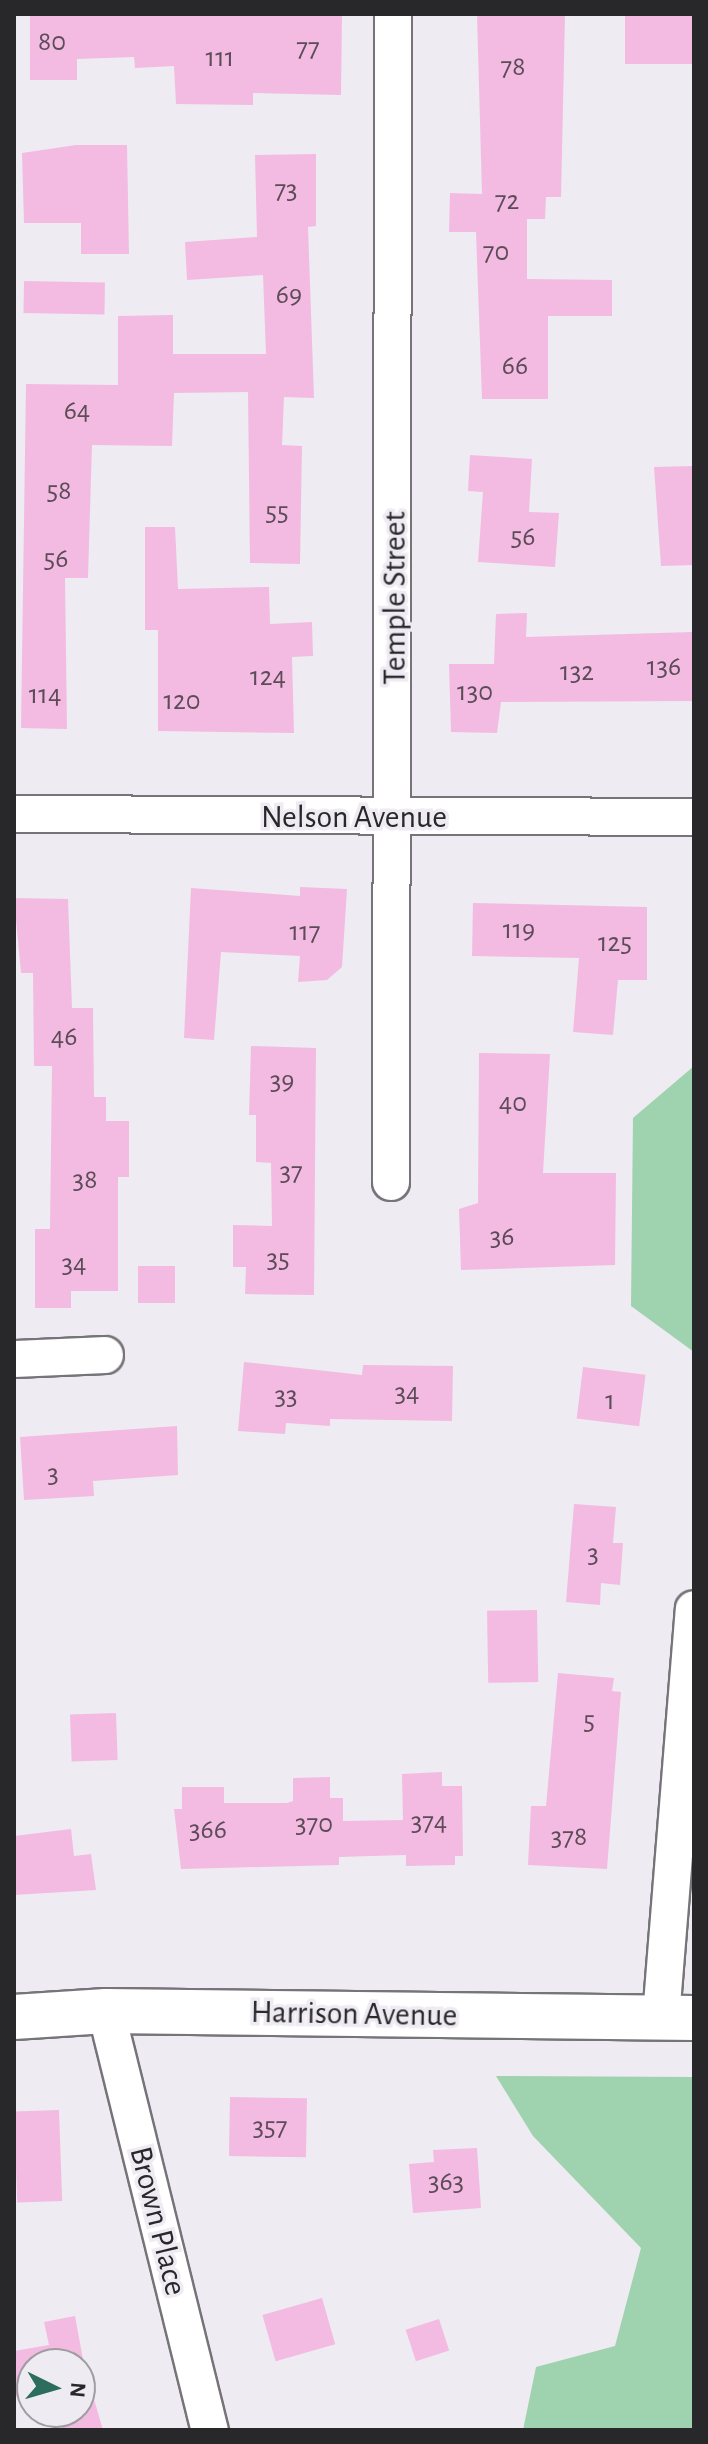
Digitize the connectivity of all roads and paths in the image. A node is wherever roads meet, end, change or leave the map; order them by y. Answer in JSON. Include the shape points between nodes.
{"nodes":[{"id":1,"x":393,"y":14,"type":"edge"},
{"id":2,"x":14,"y":814,"type":"edge"},
{"id":3,"x":396,"y":817,"type":"junction"},
{"id":4,"x":694,"y":817,"type":"edge"},
{"id":5,"x":391,"y":1182,"type":"dead end"},
{"id":6,"x":105,"y":1355,"type":"dead end"},
{"id":7,"x":14,"y":1359,"type":"edge"},
{"id":8,"x":694,"y":1609,"type":"edge"},
{"id":9,"x":106,"y":2011,"type":"junction"},
{"id":10,"x":14,"y":2017,"type":"edge"},
{"id":11,"x":677,"y":2017,"type":"edge"},
{"id":12,"x":210,"y":2430,"type":"edge"}],
"edges":[{"from":1,"to":3,"type":"street","name":"Temple Street"},
{"from":2,"to":3,"type":"street","name":"Nelson Avenue"},
{"from":3,"to":4,"type":"street","name":"Nelson Avenue"},
{"from":3,"to":5,"type":"street","name":"Temple Street"},
{"from":6,"to":7,"type":"street"},
{"from":8,"to":11,"type":"street"},
{"from":9,"to":10,"type":"main road","name":"Harrison Avenue"},
{"from":9,"to":11,"type":"main road","name":"Harrison Avenue"},
{"from":9,"to":12,"type":"street","name":"Brown Place"}]}
